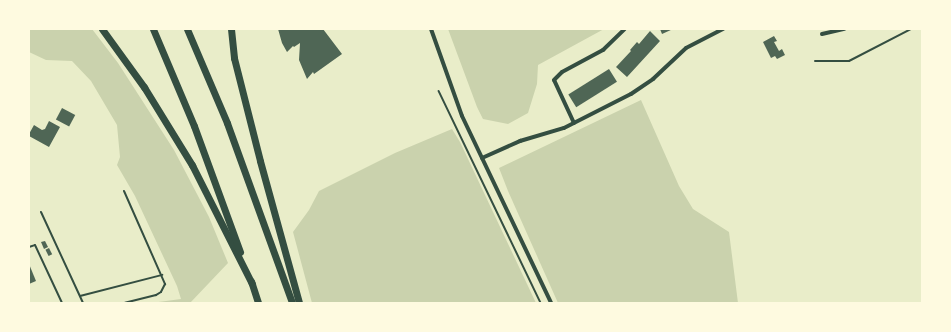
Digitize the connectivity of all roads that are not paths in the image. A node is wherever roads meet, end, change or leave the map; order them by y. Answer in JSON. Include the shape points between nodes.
{"nodes":[{"id":1,"x":102,"y":29,"type":"edge"},
{"id":2,"x":153,"y":29,"type":"edge"},
{"id":3,"x":187,"y":29,"type":"edge"},
{"id":4,"x":231,"y":29,"type":"edge"},
{"id":5,"x":431,"y":29,"type":"edge"},
{"id":6,"x":625,"y":29,"type":"edge"},
{"id":7,"x":723,"y":29,"type":"edge"},
{"id":8,"x":844,"y":29,"type":"edge"},
{"id":9,"x":911,"y":29,"type":"edge"},
{"id":10,"x":822,"y":34,"type":"dead end"},
{"id":11,"x":815,"y":61,"type":"dead end"},
{"id":12,"x":574,"y":123,"type":"junction"},
{"id":13,"x":482,"y":158,"type":"junction"},
{"id":14,"x":124,"y":191,"type":"dead end"},
{"id":15,"x":41,"y":212,"type":"dead end"},
{"id":16,"x":29,"y":248,"type":"edge"},
{"id":17,"x":162,"y":275,"type":"junction"},
{"id":18,"x":252,"y":284,"type":"junction"},
{"id":19,"x":80,"y":296,"type":"junction"},
{"id":20,"x":62,"y":303,"type":"edge"},
{"id":21,"x":83,"y":303,"type":"edge"},
{"id":22,"x":125,"y":303,"type":"edge"},
{"id":23,"x":258,"y":303,"type":"edge"},
{"id":24,"x":292,"y":303,"type":"edge"},
{"id":25,"x":299,"y":303,"type":"edge"},
{"id":26,"x":552,"y":303,"type":"edge"}],
"edges":[{"from":1,"to":18,"type":"highway","via":[[144,87],[192,165]]},
{"from":2,"to":18,"type":"highway","via":[[194,126]]},
{"from":3,"to":24,"type":"highway","via":[[227,123]]},
{"from":4,"to":25,"type":"highway","via":[[236,66]]},
{"from":5,"to":13,"type":"street","via":[[462,116]]},
{"from":6,"to":12,"type":"street","via":[[603,50],[562,72],[554,80]]},
{"from":7,"to":12,"type":"street","via":[[686,48],[644,86]]},
{"from":8,"to":10,"type":"street"},
{"from":9,"to":11,"type":"lane","via":[[848,61]]},
{"from":12,"to":13,"type":"street","via":[[520,141]]},
{"from":13,"to":26,"type":"street"},
{"from":14,"to":17,"type":"lane"},
{"from":15,"to":19,"type":"lane"},
{"from":16,"to":20,"type":"lane","via":[[35,245]]},
{"from":17,"to":19,"type":"lane"},
{"from":17,"to":22,"type":"lane","via":[[165,284],[161,292]]},
{"from":18,"to":23,"type":"highway"},
{"from":19,"to":21,"type":"lane"}]}
